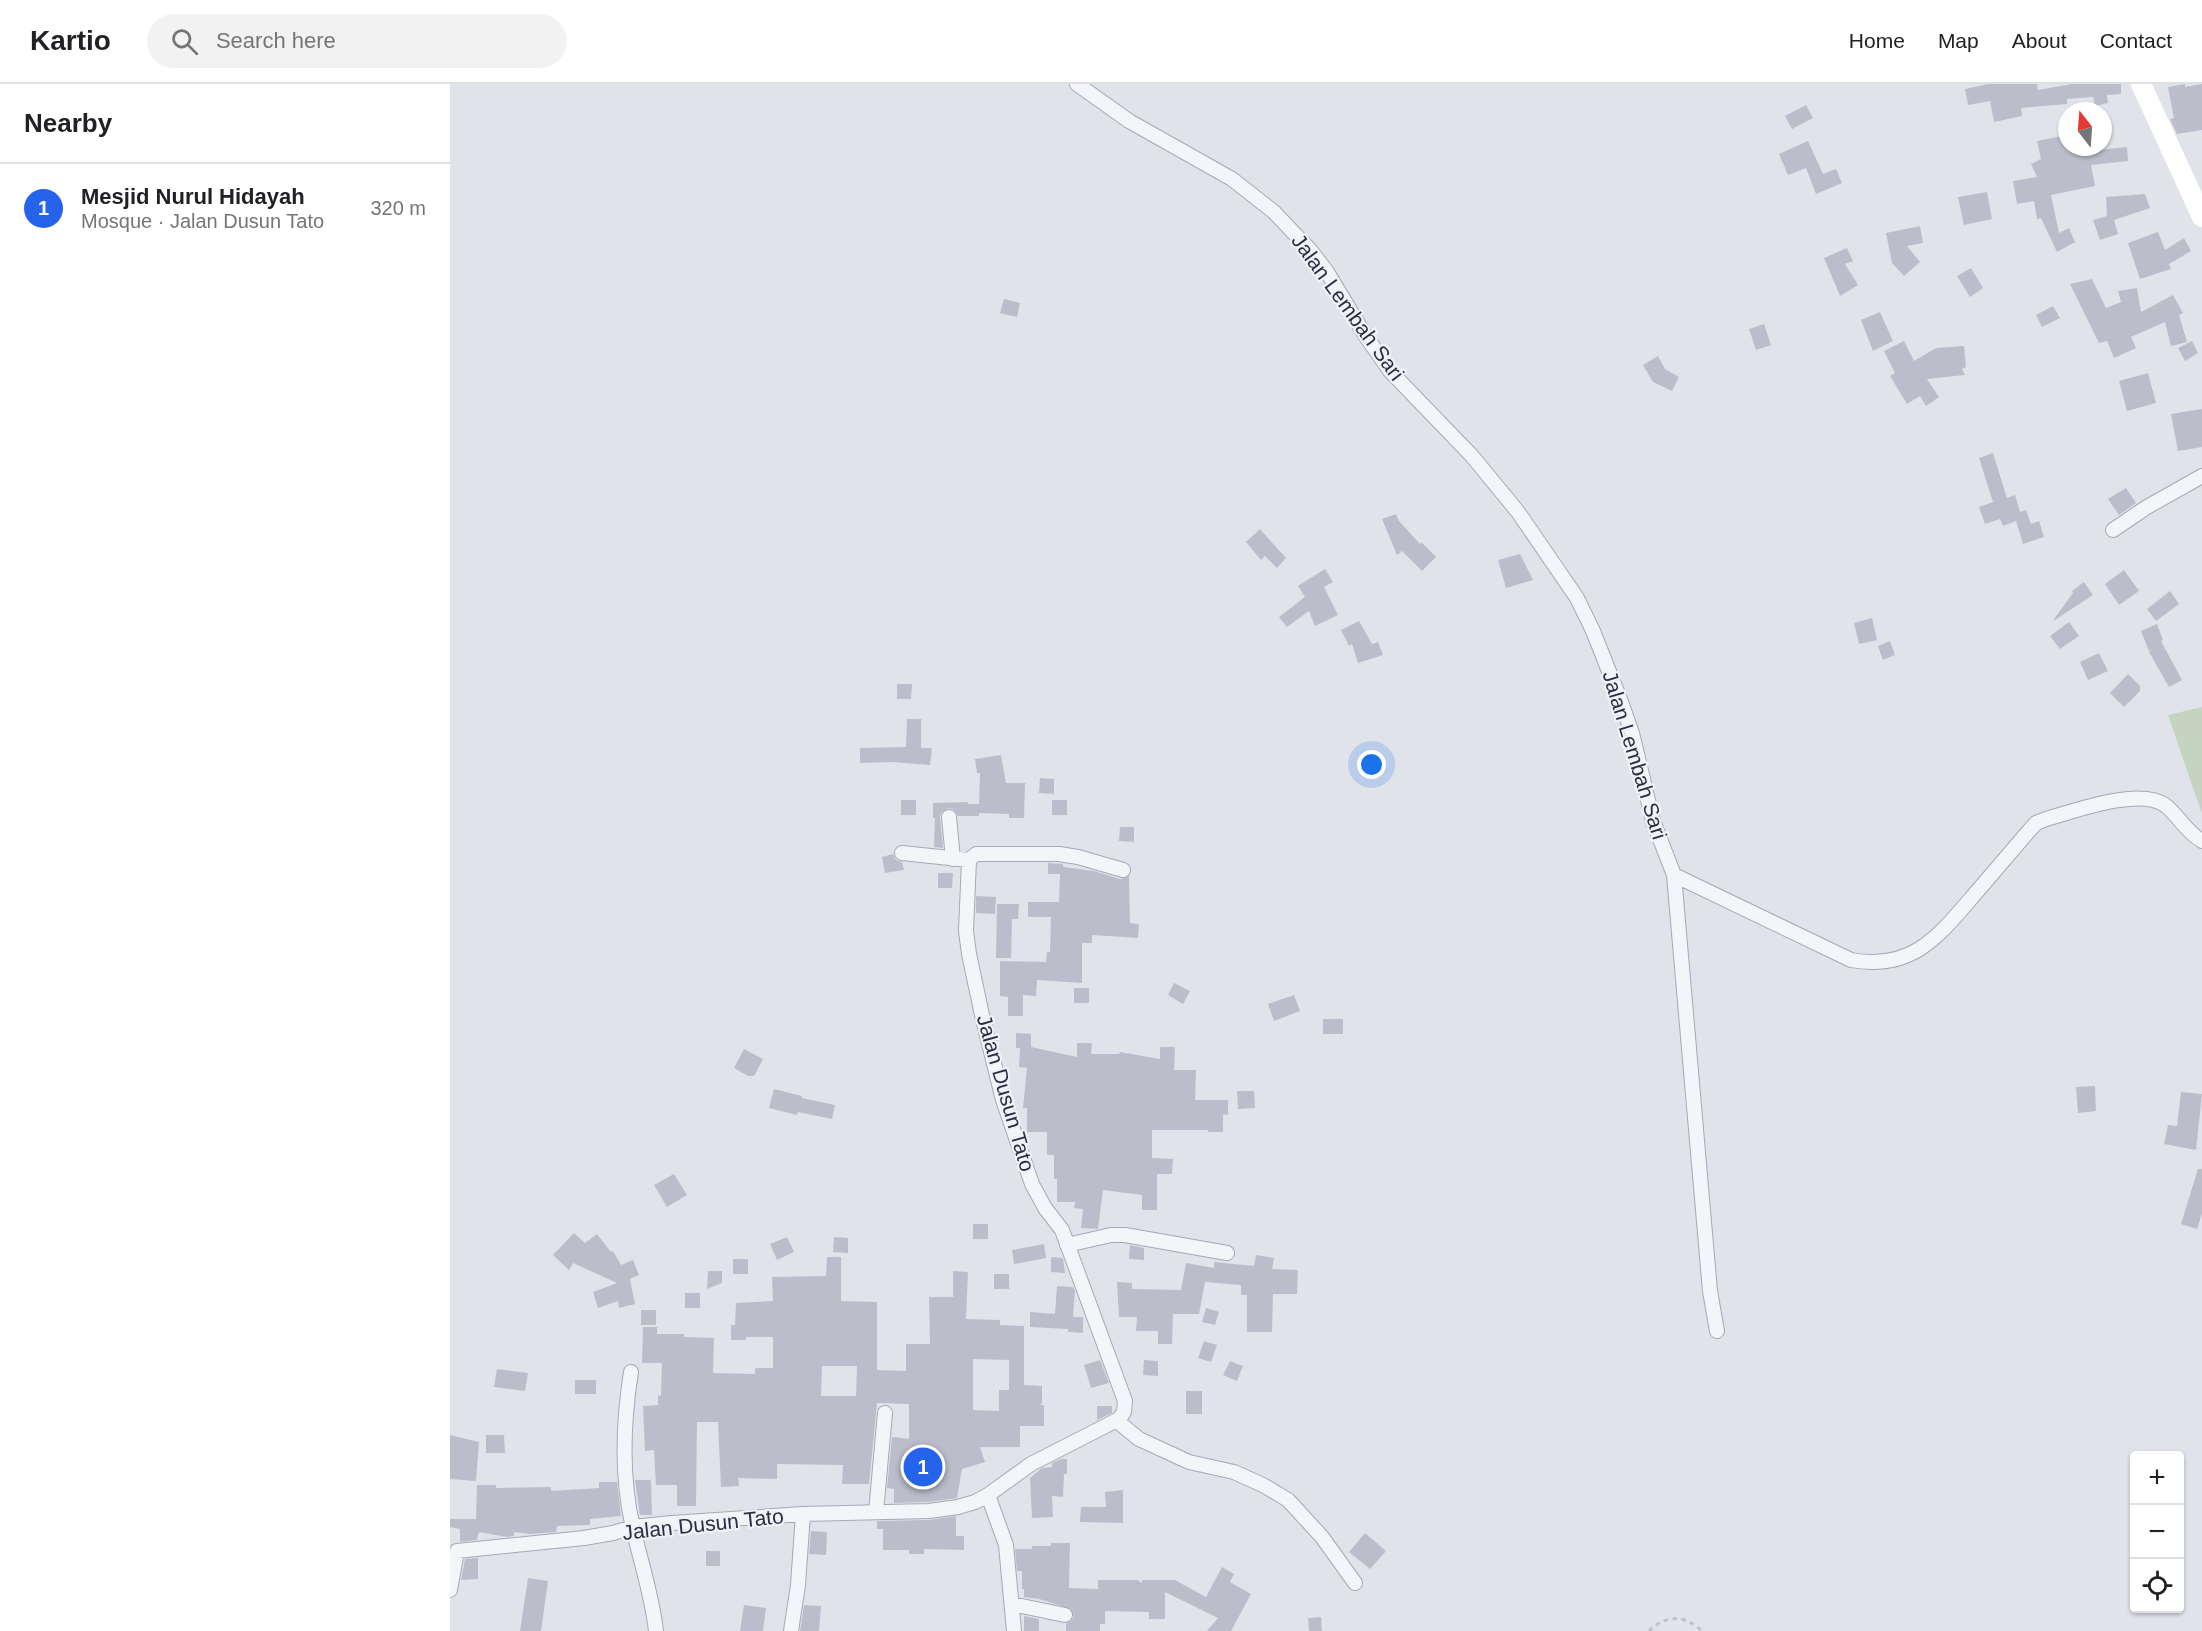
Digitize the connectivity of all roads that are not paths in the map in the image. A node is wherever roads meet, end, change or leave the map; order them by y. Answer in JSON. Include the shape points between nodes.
{"nodes":[{"id":1,"x":1077,"y":84,"type":"edge"},
{"id":2,"x":2141,"y":84,"type":"edge"},
{"id":3,"x":2202,"y":217,"type":"edge"},
{"id":4,"x":2202,"y":476,"type":"edge"},
{"id":5,"x":2113,"y":530,"type":"dead end"},
{"id":6,"x":949,"y":817,"type":"dead end"},
{"id":7,"x":2202,"y":841,"type":"edge"},
{"id":8,"x":903,"y":853,"type":"dead end"},
{"id":9,"x":953,"y":859,"type":"junction"},
{"id":10,"x":969,"y":860,"type":"junction"},
{"id":11,"x":1123,"y":870,"type":"dead end"},
{"id":12,"x":1674,"y":875,"type":"junction"},
{"id":13,"x":1067,"y":1245,"type":"junction"},
{"id":14,"x":1227,"y":1253,"type":"dead end"},
{"id":15,"x":1717,"y":1331,"type":"dead end"},
{"id":16,"x":631,"y":1372,"type":"dead end"},
{"id":17,"x":885,"y":1413,"type":"dead end"},
{"id":18,"x":1117,"y":1421,"type":"junction"},
{"id":19,"x":988,"y":1495,"type":"junction"},
{"id":20,"x":876,"y":1512,"type":"junction"},
{"id":21,"x":802,"y":1514,"type":"junction"},
{"id":22,"x":633,"y":1527,"type":"junction"},
{"id":23,"x":453,"y":1552,"type":"edge"},
{"id":24,"x":1355,"y":1583,"type":"dead end"},
{"id":25,"x":450,"y":1590,"type":"edge"},
{"id":26,"x":1012,"y":1604,"type":"junction"},
{"id":27,"x":1065,"y":1615,"type":"dead end"},
{"id":28,"x":791,"y":1630,"type":"edge"},
{"id":29,"x":656,"y":1631,"type":"edge"},
{"id":30,"x":1014,"y":1631,"type":"edge"}],
"edges":[{"from":1,"to":12,"type":"street","name":"Jalan Lembah Sari","via":[[1129,121],[1232,179],[1274,212],[1327,272],[1390,371],[1472,456],[1518,512],[1577,598],[1593,631],[1620,699],[1653,821]]},
{"from":2,"to":3,"type":"street"},
{"from":4,"to":5,"type":"street"},
{"from":6,"to":9,"type":"street"},
{"from":7,"to":12,"type":"street","via":[[2164,805],[2141,797],[2046,819],[2028,832],[1936,938],[1915,953],[1877,963],[1851,960]]},
{"from":8,"to":9,"type":"street"},
{"from":9,"to":10,"type":"street"},
{"from":10,"to":11,"type":"street","via":[[976,854],[1047,853]]},
{"from":10,"to":13,"type":"street","name":"Jalan Dusun Tato","via":[[969,954],[1003,1100],[1032,1184],[1062,1230]]},
{"from":12,"to":15,"type":"street","name":"Jalan Lembah Sari","via":[[1710,1291]]},
{"from":13,"to":14,"type":"street","via":[[1125,1235]]},
{"from":13,"to":18,"type":"street","name":"Jalan Dusun Tato","via":[[1125,1401],[1125,1412]]},
{"from":16,"to":22,"type":"street","via":[[624,1468]]},
{"from":17,"to":20,"type":"street"},
{"from":18,"to":19,"type":"street","name":"Jalan Dusun Tato","via":[[1031,1464]]},
{"from":18,"to":24,"type":"street","via":[[1139,1439],[1189,1462],[1234,1472],[1288,1500],[1322,1537]]},
{"from":19,"to":20,"type":"street","name":"Jalan Dusun Tato","via":[[939,1510]]},
{"from":19,"to":26,"type":"street","via":[[1006,1545]]},
{"from":20,"to":21,"type":"street","name":"Jalan Dusun Tato"},
{"from":21,"to":22,"type":"street","name":"Jalan Dusun Tato"},
{"from":21,"to":28,"type":"street"},
{"from":22,"to":23,"type":"street","name":"Jalan Dusun Tato","via":[[584,1539]]},
{"from":22,"to":29,"type":"street"},
{"from":23,"to":25,"type":"street","name":"Jalan Dusun Tato"},
{"from":26,"to":27,"type":"street"},
{"from":26,"to":30,"type":"street"}]}
